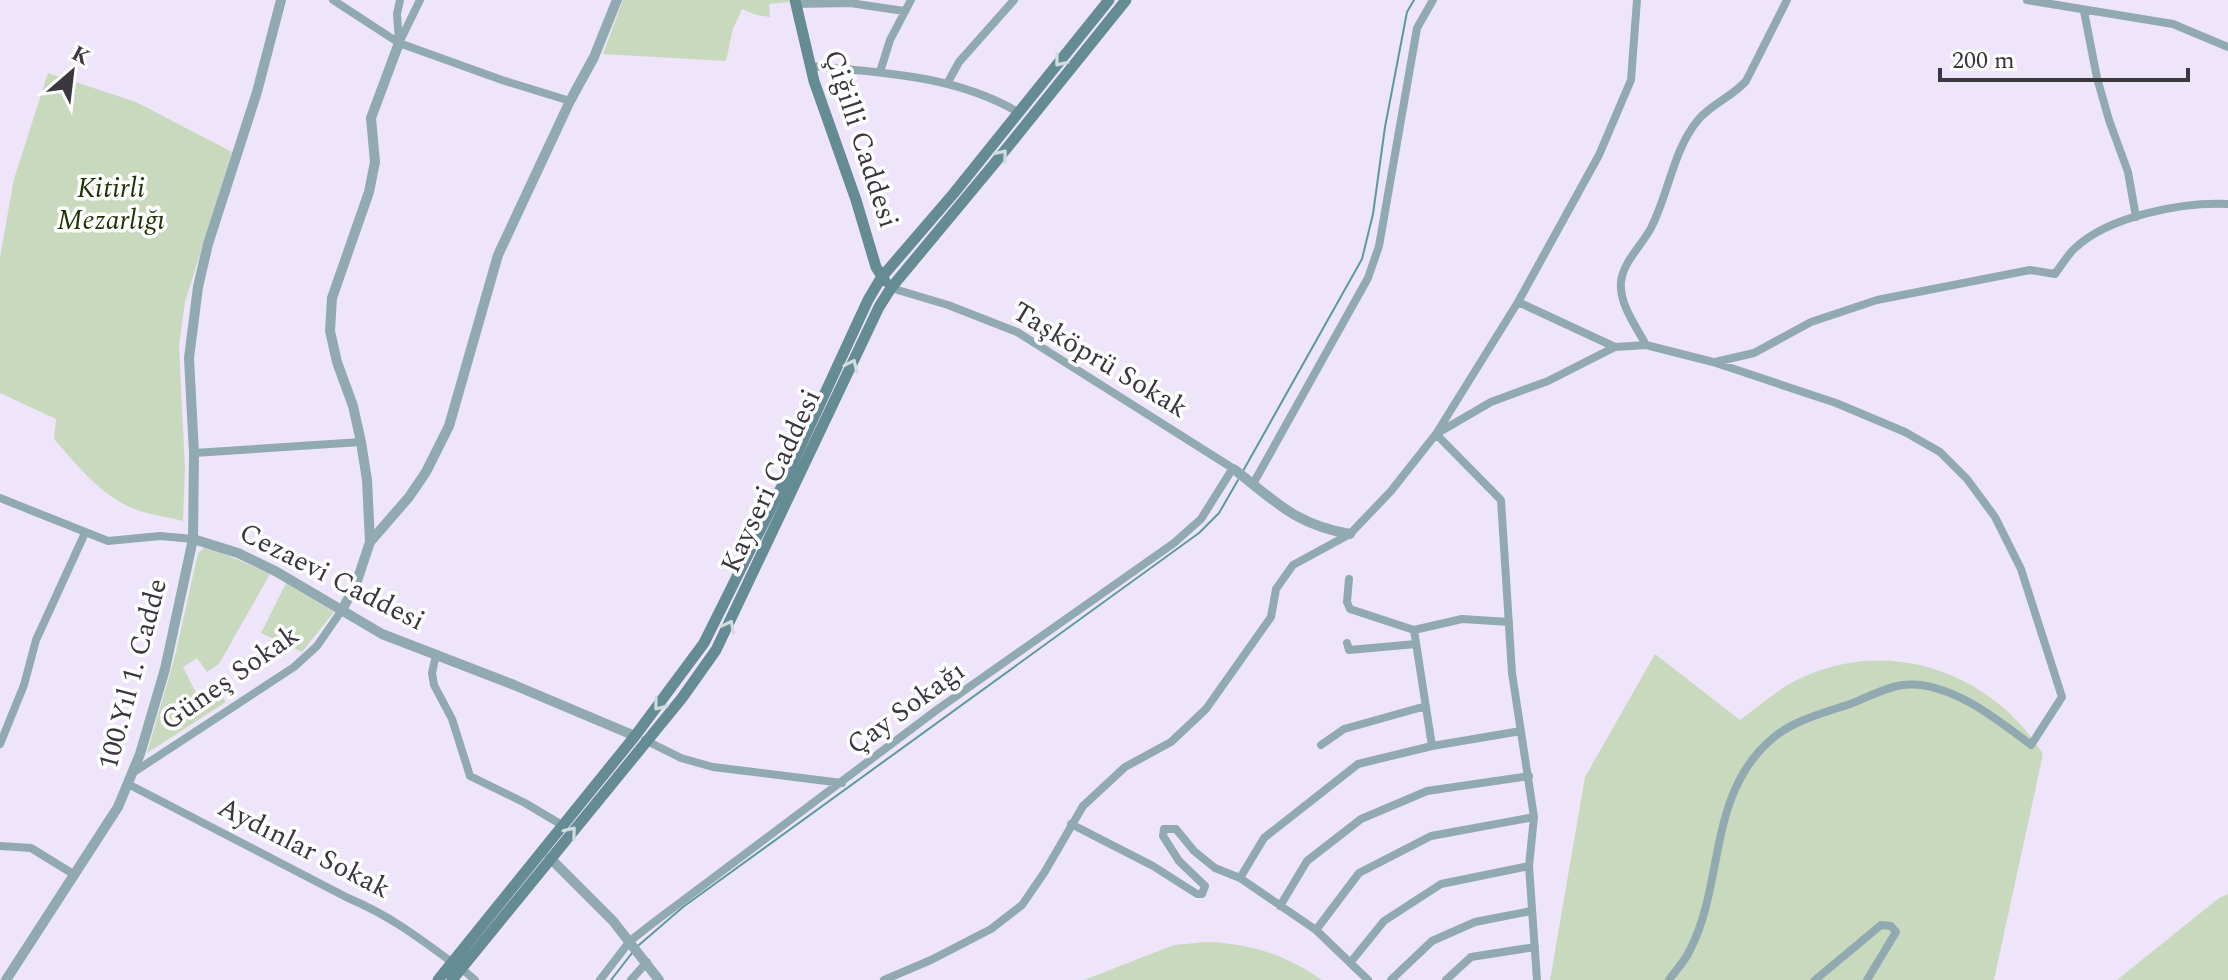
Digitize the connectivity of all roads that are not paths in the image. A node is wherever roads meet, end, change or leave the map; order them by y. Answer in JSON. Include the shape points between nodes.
{"nodes":[{"id":1,"x":281,"y":0,"type":"edge"},
{"id":2,"x":333,"y":0,"type":"edge"},
{"id":3,"x":400,"y":0,"type":"edge"},
{"id":4,"x":420,"y":0,"type":"edge"},
{"id":5,"x":617,"y":0,"type":"edge"},
{"id":6,"x":911,"y":0,"type":"edge"},
{"id":7,"x":1014,"y":0,"type":"edge"},
{"id":8,"x":1109,"y":0,"type":"edge"},
{"id":9,"x":1126,"y":0,"type":"edge"},
{"id":10,"x":1433,"y":0,"type":"edge"},
{"id":11,"x":1637,"y":0,"type":"edge"},
{"id":12,"x":1787,"y":0,"type":"edge"},
{"id":13,"x":2027,"y":0,"type":"edge"},
{"id":14,"x":850,"y":1,"type":"edge"},
{"id":15,"x":796,"y":2,"type":"edge"},
{"id":16,"x":904,"y":11,"type":"junction"},
{"id":17,"x":2084,"y":11,"type":"junction"},
{"id":18,"x":399,"y":43,"type":"junction"},
{"id":19,"x":2228,"y":47,"type":"edge"},
{"id":20,"x":811,"y":66,"type":"junction"},
{"id":21,"x":880,"y":72,"type":"junction"},
{"id":22,"x":948,"y":82,"type":"junction"},
{"id":23,"x":570,"y":101,"type":"junction"},
{"id":24,"x":1018,"y":112,"type":"junction"},
{"id":25,"x":2228,"y":204,"type":"edge"},
{"id":26,"x":2136,"y":217,"type":"junction"},
{"id":27,"x":881,"y":278,"type":"junction"},
{"id":28,"x":891,"y":288,"type":"junction"},
{"id":29,"x":1518,"y":302,"type":"junction"},
{"id":30,"x":1646,"y":345,"type":"junction"},
{"id":31,"x":1615,"y":347,"type":"junction"},
{"id":32,"x":1713,"y":362,"type":"junction"},
{"id":33,"x":1436,"y":434,"type":"junction"},
{"id":34,"x":361,"y":442,"type":"junction"},
{"id":35,"x":194,"y":453,"type":"junction"},
{"id":36,"x":1234,"y":469,"type":"junction"},
{"id":37,"x":1253,"y":484,"type":"junction"},
{"id":38,"x":0,"y":498,"type":"edge"},
{"id":39,"x":85,"y":533,"type":"junction"},
{"id":40,"x":1350,"y":534,"type":"junction"},
{"id":41,"x":193,"y":539,"type":"junction"},
{"id":42,"x":370,"y":542,"type":"junction"},
{"id":43,"x":1349,"y":579,"type":"dead end"},
{"id":44,"x":342,"y":610,"type":"junction"},
{"id":45,"x":1509,"y":622,"type":"junction"},
{"id":46,"x":1414,"y":630,"type":"junction"},
{"id":47,"x":1347,"y":643,"type":"dead end"},
{"id":48,"x":1416,"y":644,"type":"junction"},
{"id":49,"x":436,"y":655,"type":"junction"},
{"id":50,"x":1426,"y":706,"type":"junction"},
{"id":51,"x":1521,"y":731,"type":"junction"},
{"id":52,"x":640,"y":738,"type":"junction"},
{"id":53,"x":0,"y":744,"type":"edge"},
{"id":54,"x":1321,"y":745,"type":"dead end"},
{"id":55,"x":1432,"y":746,"type":"junction"},
{"id":56,"x":134,"y":772,"type":"junction"},
{"id":57,"x":1529,"y":776,"type":"junction"},
{"id":58,"x":842,"y":783,"type":"junction"},
{"id":59,"x":128,"y":784,"type":"junction"},
{"id":60,"x":1534,"y":817,"type":"junction"},
{"id":61,"x":1071,"y":824,"type":"junction"},
{"id":62,"x":562,"y":825,"type":"junction"},
{"id":63,"x":0,"y":846,"type":"edge"},
{"id":64,"x":550,"y":858,"type":"junction"},
{"id":65,"x":1529,"y":866,"type":"junction"},
{"id":66,"x":75,"y":875,"type":"junction"},
{"id":67,"x":1240,"y":878,"type":"junction"},
{"id":68,"x":1280,"y":906,"type":"junction"},
{"id":69,"x":1531,"y":911,"type":"junction"},
{"id":70,"x":1316,"y":930,"type":"junction"},
{"id":71,"x":632,"y":942,"type":"junction"},
{"id":72,"x":1535,"y":947,"type":"junction"},
{"id":73,"x":645,"y":960,"type":"junction"},
{"id":74,"x":1350,"y":963,"type":"junction"},
{"id":75,"x":457,"y":966,"type":"junction"},
{"id":76,"x":6,"y":980,"type":"edge"},
{"id":77,"x":438,"y":980,"type":"edge"},
{"id":78,"x":452,"y":980,"type":"edge"},
{"id":79,"x":475,"y":980,"type":"edge"},
{"id":80,"x":600,"y":980,"type":"edge"},
{"id":81,"x":631,"y":980,"type":"edge"},
{"id":82,"x":659,"y":980,"type":"edge"},
{"id":83,"x":884,"y":980,"type":"edge"},
{"id":84,"x":1368,"y":980,"type":"edge"},
{"id":85,"x":1391,"y":980,"type":"edge"},
{"id":86,"x":1446,"y":980,"type":"edge"},
{"id":87,"x":1537,"y":980,"type":"edge"},
{"id":88,"x":1669,"y":980,"type":"edge"},
{"id":89,"x":1815,"y":980,"type":"edge"},
{"id":90,"x":1867,"y":980,"type":"edge"}],
"edges":[{"from":1,"to":35,"type":"street","name":"100.Yıl 1. Cadde","via":[[198,287],[189,358]]},
{"from":2,"to":18,"type":"street"},
{"from":3,"to":18,"type":"street"},
{"from":4,"to":18,"type":"street"},
{"from":5,"to":23,"type":"street"},
{"from":6,"to":16,"type":"street"},
{"from":7,"to":22,"type":"street"},
{"from":8,"to":24,"type":"main road","name":"Kayseri Caddesi","one_way":true},
{"from":28,"to":9,"type":"main road","name":"Kayseri Caddesi","one_way":true},
{"from":10,"to":37,"type":"street","via":[[1417,28],[1379,246],[1368,278]]},
{"from":11,"to":29,"type":"street","via":[[1631,80],[1599,155]]},
{"from":12,"to":30,"type":"street","via":[[1746,81],[1702,116],[1686,137],[1654,222],[1624,270],[1624,300]]},
{"from":13,"to":17,"type":"street"},
{"from":14,"to":15,"type":"street"},
{"from":14,"to":16,"type":"street"},
{"from":15,"to":20,"type":"main road","name":"Çiğilli Caddesi"},
{"from":16,"to":21,"type":"street"},
{"from":17,"to":19,"type":"street","via":[[2173,24]]},
{"from":17,"to":26,"type":"street"},
{"from":18,"to":23,"type":"street"},
{"from":18,"to":34,"type":"street","via":[[371,118],[375,162],[369,192],[332,298],[330,331]]},
{"from":20,"to":21,"type":"street"},
{"from":20,"to":27,"type":"main road","name":"Çiğilli Caddesi"},
{"from":21,"to":22,"type":"street"},
{"from":22,"to":24,"type":"street"},
{"from":23,"to":42,"type":"street","via":[[498,255],[449,426],[409,497]]},
{"from":24,"to":27,"type":"main road","name":"Kayseri Caddesi"},
{"from":25,"to":26,"type":"street"},
{"from":26,"to":32,"type":"street","via":[[2111,225],[2074,248],[2055,274],[2030,270],[1877,300],[1811,322],[1754,353]]},
{"from":27,"to":28,"type":"main road","name":"Çiğilli Caddesi"},
{"from":27,"to":52,"type":"main road","name":"Kayseri Caddesi","one_way":true,"via":[[704,643]]},
{"from":28,"to":36,"type":"street","name":"Taşköprü Sokak","via":[[1017,332]]},
{"from":52,"to":28,"type":"main road","name":"Kayseri Caddesi","one_way":true,"via":[[682,698],[716,650]]},
{"from":29,"to":31,"type":"street"},
{"from":29,"to":33,"type":"street"},
{"from":30,"to":31,"type":"street"},
{"from":30,"to":32,"type":"street"},
{"from":31,"to":33,"type":"street","via":[[1491,402]]},
{"from":32,"to":88,"type":"street","via":[[1836,403],[1940,452],[1995,517],[2021,569],[2062,697],[2031,745],[1981,708],[1923,686],[1901,685],[1800,721],[1774,737],[1750,762],[1733,794],[1690,950]]},
{"from":33,"to":40,"type":"street"},
{"from":33,"to":45,"type":"street","via":[[1501,500]]},
{"from":34,"to":35,"type":"street"},
{"from":34,"to":42,"type":"street"},
{"from":35,"to":41,"type":"street","name":"100.Yıl 1. Cadde"},
{"from":36,"to":37,"type":"street"},
{"from":36,"to":58,"type":"street","name":"Çay Sokağı","via":[[1201,519],[1174,543]]},
{"from":37,"to":40,"type":"street","via":[[1291,515]]},
{"from":38,"to":39,"type":"street","name":"Cezaevi Caddesi"},
{"from":39,"to":41,"type":"street","name":"Cezaevi Caddesi","via":[[108,541]]},
{"from":39,"to":53,"type":"street","via":[[36,640]]},
{"from":40,"to":61,"type":"street","via":[[1293,565],[1276,589],[1271,617],[1206,709],[1171,742],[1125,767]]},
{"from":41,"to":44,"type":"street","name":"Cezaevi Caddesi","via":[[238,553]]},
{"from":41,"to":56,"type":"street","name":"100.Yıl 1. Cadde","via":[[165,669]]},
{"from":42,"to":44,"type":"street"},
{"from":43,"to":46,"type":"street","via":[[1350,609]]},
{"from":44,"to":49,"type":"street","name":"Cezaevi Caddesi","via":[[382,634]]},
{"from":44,"to":56,"type":"street","name":"Güneş Sokak","via":[[317,646],[294,667]]},
{"from":45,"to":46,"type":"street","via":[[1462,619]]},
{"from":45,"to":51,"type":"street"},
{"from":46,"to":48,"type":"street"},
{"from":47,"to":48,"type":"street","via":[[1349,650]]},
{"from":48,"to":50,"type":"street"},
{"from":49,"to":52,"type":"street","name":"Cezaevi Caddesi"},
{"from":49,"to":62,"type":"street","via":[[434,685],[452,719],[470,776]]},
{"from":50,"to":54,"type":"street","via":[[1344,729]]},
{"from":50,"to":55,"type":"street"},
{"from":51,"to":55,"type":"street"},
{"from":51,"to":57,"type":"street"},
{"from":52,"to":58,"type":"street","via":[[713,767]]},
{"from":52,"to":62,"type":"main road","name":"Kayseri Caddesi"},
{"from":64,"to":52,"type":"main road","name":"Kayseri Caddesi","one_way":true},
{"from":55,"to":67,"type":"street","via":[[1358,764],[1264,838]]},
{"from":56,"to":59,"type":"street","name":"100.Yıl 1. Cadde"},
{"from":57,"to":60,"type":"street"},
{"from":57,"to":68,"type":"street","via":[[1427,791],[1361,819],[1307,861]]},
{"from":58,"to":71,"type":"street","name":"Çay Sokağı"},
{"from":59,"to":66,"type":"street","name":"100.Yıl 1. Cadde"},
{"from":59,"to":75,"type":"street","name":"Aydınlar Sokak","via":[[397,921]]},
{"from":60,"to":65,"type":"street"},
{"from":60,"to":70,"type":"street","via":[[1431,836],[1359,873]]},
{"from":61,"to":67,"type":"street","via":[[1199,894],[1205,886],[1179,861],[1164,829],[1179,831],[1215,868]]},
{"from":61,"to":83,"type":"street","via":[[1022,905],[991,929]]},
{"from":62,"to":75,"type":"main road","name":"Kayseri Caddesi"},
{"from":63,"to":66,"type":"street","via":[[31,848]]},
{"from":64,"to":71,"type":"street"},
{"from":64,"to":75,"type":"main road","name":"Kayseri Caddesi"},
{"from":65,"to":69,"type":"street"},
{"from":65,"to":74,"type":"street","via":[[1441,884],[1384,921]]},
{"from":66,"to":76,"type":"street","name":"100.Yıl 1. Cadde"},
{"from":67,"to":68,"type":"street"},
{"from":68,"to":70,"type":"street"},
{"from":69,"to":72,"type":"street"},
{"from":69,"to":85,"type":"street","via":[[1475,922],[1432,941]]},
{"from":70,"to":74,"type":"street"},
{"from":71,"to":73,"type":"street"},
{"from":71,"to":80,"type":"street","name":"Çay Sokağı"},
{"from":72,"to":86,"type":"street","via":[[1471,957]]},
{"from":72,"to":87,"type":"street"},
{"from":73,"to":81,"type":"street"},
{"from":73,"to":82,"type":"street"},
{"from":74,"to":84,"type":"street"},
{"from":75,"to":77,"type":"main road","name":"Kayseri Caddesi"},
{"from":75,"to":78,"type":"main road","name":"Kayseri Caddesi"},
{"from":75,"to":79,"type":"street","name":"Aydınlar Sokak"},
{"from":89,"to":90,"type":"street","via":[[1869,932],[1891,926],[1896,932]]}]}
